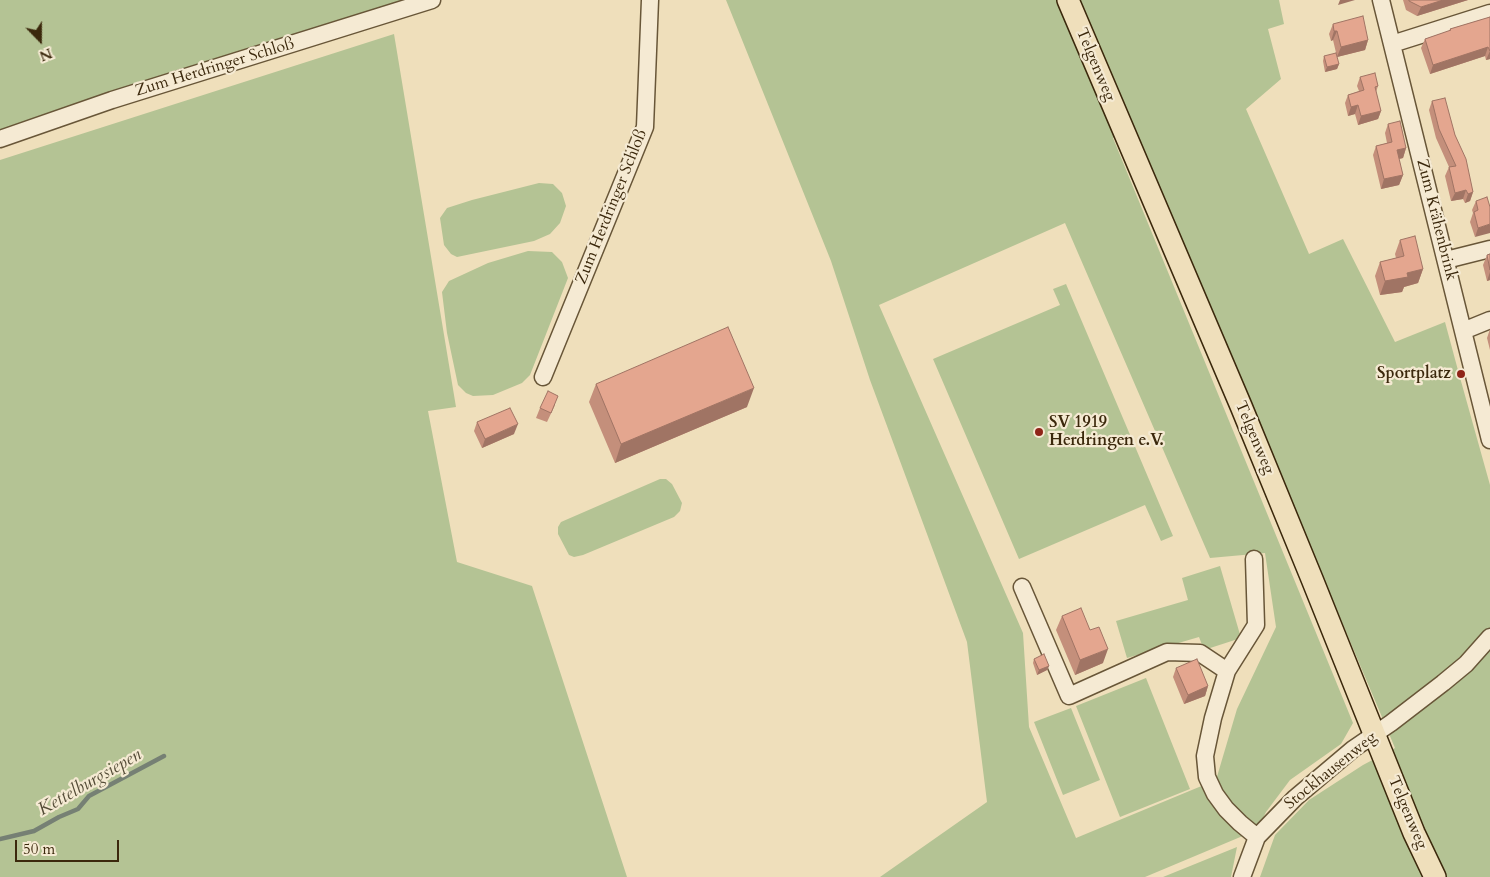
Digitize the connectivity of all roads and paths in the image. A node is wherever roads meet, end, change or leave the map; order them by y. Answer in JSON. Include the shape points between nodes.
{"nodes":[{"id":1,"x":432,"y":0,"type":"edge"},
{"id":2,"x":650,"y":0,"type":"edge"},
{"id":3,"x":1068,"y":0,"type":"edge"},
{"id":4,"x":1381,"y":0,"type":"edge"},
{"id":5,"x":1490,"y":13,"type":"edge"},
{"id":6,"x":1392,"y":44,"type":"junction"},
{"id":7,"x":0,"y":139,"type":"edge"},
{"id":8,"x":1490,"y":249,"type":"edge"},
{"id":9,"x":1446,"y":260,"type":"junction"},
{"id":10,"x":1490,"y":320,"type":"edge"},
{"id":11,"x":1462,"y":331,"type":"junction"},
{"id":12,"x":543,"y":376,"type":"dead end"},
{"id":13,"x":1490,"y":440,"type":"edge"},
{"id":14,"x":1254,"y":559,"type":"dead end"},
{"id":15,"x":1022,"y":587,"type":"dead end"},
{"id":16,"x":1490,"y":637,"type":"edge"},
{"id":17,"x":1227,"y":671,"type":"junction"},
{"id":18,"x":1375,"y":734,"type":"junction"},
{"id":19,"x":1257,"y":836,"type":"junction"},
{"id":20,"x":1242,"y":877,"type":"edge"},
{"id":21,"x":1435,"y":877,"type":"edge"}],
"edges":[{"from":1,"to":7,"type":"street","name":"Zum Herdringer Schloß","via":[[112,100]]},
{"from":2,"to":12,"type":"street","name":"Zum Herdringer Schloß","via":[[645,128]]},
{"from":3,"to":18,"type":"main road","name":"Telgenweg"},
{"from":4,"to":6,"type":"street","name":"Zum Krähenbrink"},
{"from":5,"to":6,"type":"street"},
{"from":6,"to":9,"type":"street","name":"Zum Krähenbrink"},
{"from":8,"to":9,"type":"street"},
{"from":9,"to":11,"type":"street","name":"Zum Krähenbrink"},
{"from":10,"to":11,"type":"street"},
{"from":11,"to":13,"type":"street","name":"Zum Krähenbrink"},
{"from":14,"to":17,"type":"street","via":[[1256,625]]},
{"from":15,"to":17,"type":"street","via":[[1069,696],[1167,652],[1200,653]]},
{"from":16,"to":18,"type":"street","name":"Stockhausenweg","via":[[1466,664]]},
{"from":17,"to":19,"type":"street","via":[[1205,756],[1207,777],[1226,809]]},
{"from":18,"to":19,"type":"street","name":"Stockhausenweg","via":[[1317,778]]},
{"from":18,"to":21,"type":"main road","name":"Telgenweg"},
{"from":19,"to":20,"type":"street","name":"Stockhausenweg"}]}
